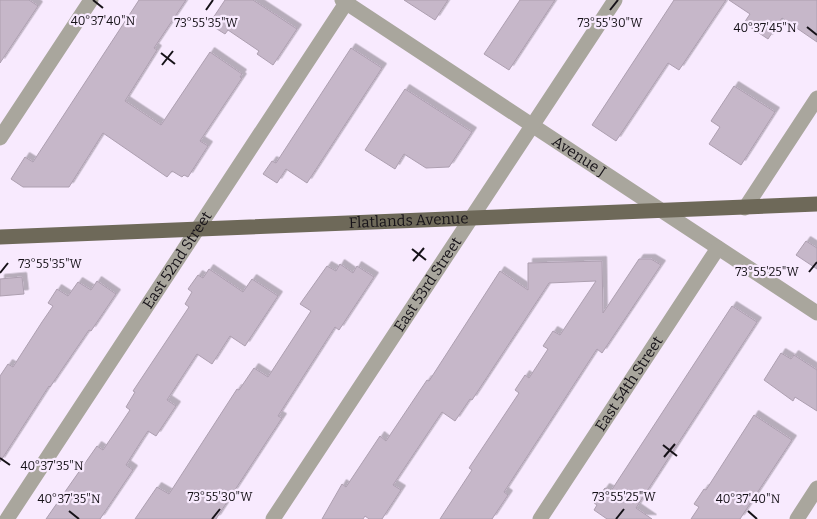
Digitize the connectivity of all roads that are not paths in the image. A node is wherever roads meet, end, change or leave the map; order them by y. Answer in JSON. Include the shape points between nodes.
{"nodes":[{"id":1,"x":91,"y":0,"type":"edge"},
{"id":2,"x":615,"y":0,"type":"edge"},
{"id":3,"x":345,"y":1,"type":"edge"},
{"id":4,"x":817,"y":98,"type":"edge"},
{"id":5,"x":533,"y":125,"type":"junction"},
{"id":6,"x":0,"y":138,"type":"edge"},
{"id":7,"x":817,"y":204,"type":"edge"},
{"id":8,"x":745,"y":208,"type":"junction"},
{"id":9,"x":658,"y":209,"type":"junction"},
{"id":10,"x":472,"y":217,"type":"junction"},
{"id":11,"x":198,"y":229,"type":"junction"},
{"id":12,"x":0,"y":237,"type":"edge"},
{"id":13,"x":718,"y":248,"type":"junction"},
{"id":14,"x":817,"y":313,"type":"edge"},
{"id":15,"x":817,"y":488,"type":"edge"},
{"id":16,"x":7,"y":519,"type":"edge"},
{"id":17,"x":273,"y":519,"type":"edge"},
{"id":18,"x":540,"y":519,"type":"edge"},
{"id":19,"x":797,"y":519,"type":"edge"}],
"edges":[{"from":1,"to":6,"type":"street"},
{"from":2,"to":5,"type":"street","name":"East 53rd Street"},
{"from":3,"to":5,"type":"street","name":"Avenue J"},
{"from":3,"to":11,"type":"street","name":"East 52nd Street"},
{"from":4,"to":8,"type":"street"},
{"from":5,"to":9,"type":"street","name":"Avenue J"},
{"from":5,"to":10,"type":"street","name":"East 53rd Street"},
{"from":7,"to":8,"type":"main road","name":"Flatlands Avenue"},
{"from":8,"to":9,"type":"main road","name":"Flatlands Avenue"},
{"from":9,"to":10,"type":"main road","name":"Flatlands Avenue"},
{"from":9,"to":13,"type":"street","name":"Avenue J"},
{"from":10,"to":11,"type":"main road","name":"Flatlands Avenue"},
{"from":10,"to":17,"type":"street","name":"East 53rd Street"},
{"from":11,"to":12,"type":"main road","name":"Flatlands Avenue"},
{"from":11,"to":16,"type":"street","name":"East 52nd Street"},
{"from":13,"to":14,"type":"street","name":"Avenue J"},
{"from":13,"to":18,"type":"street","name":"East 54th Street"},
{"from":15,"to":19,"type":"street"}]}
